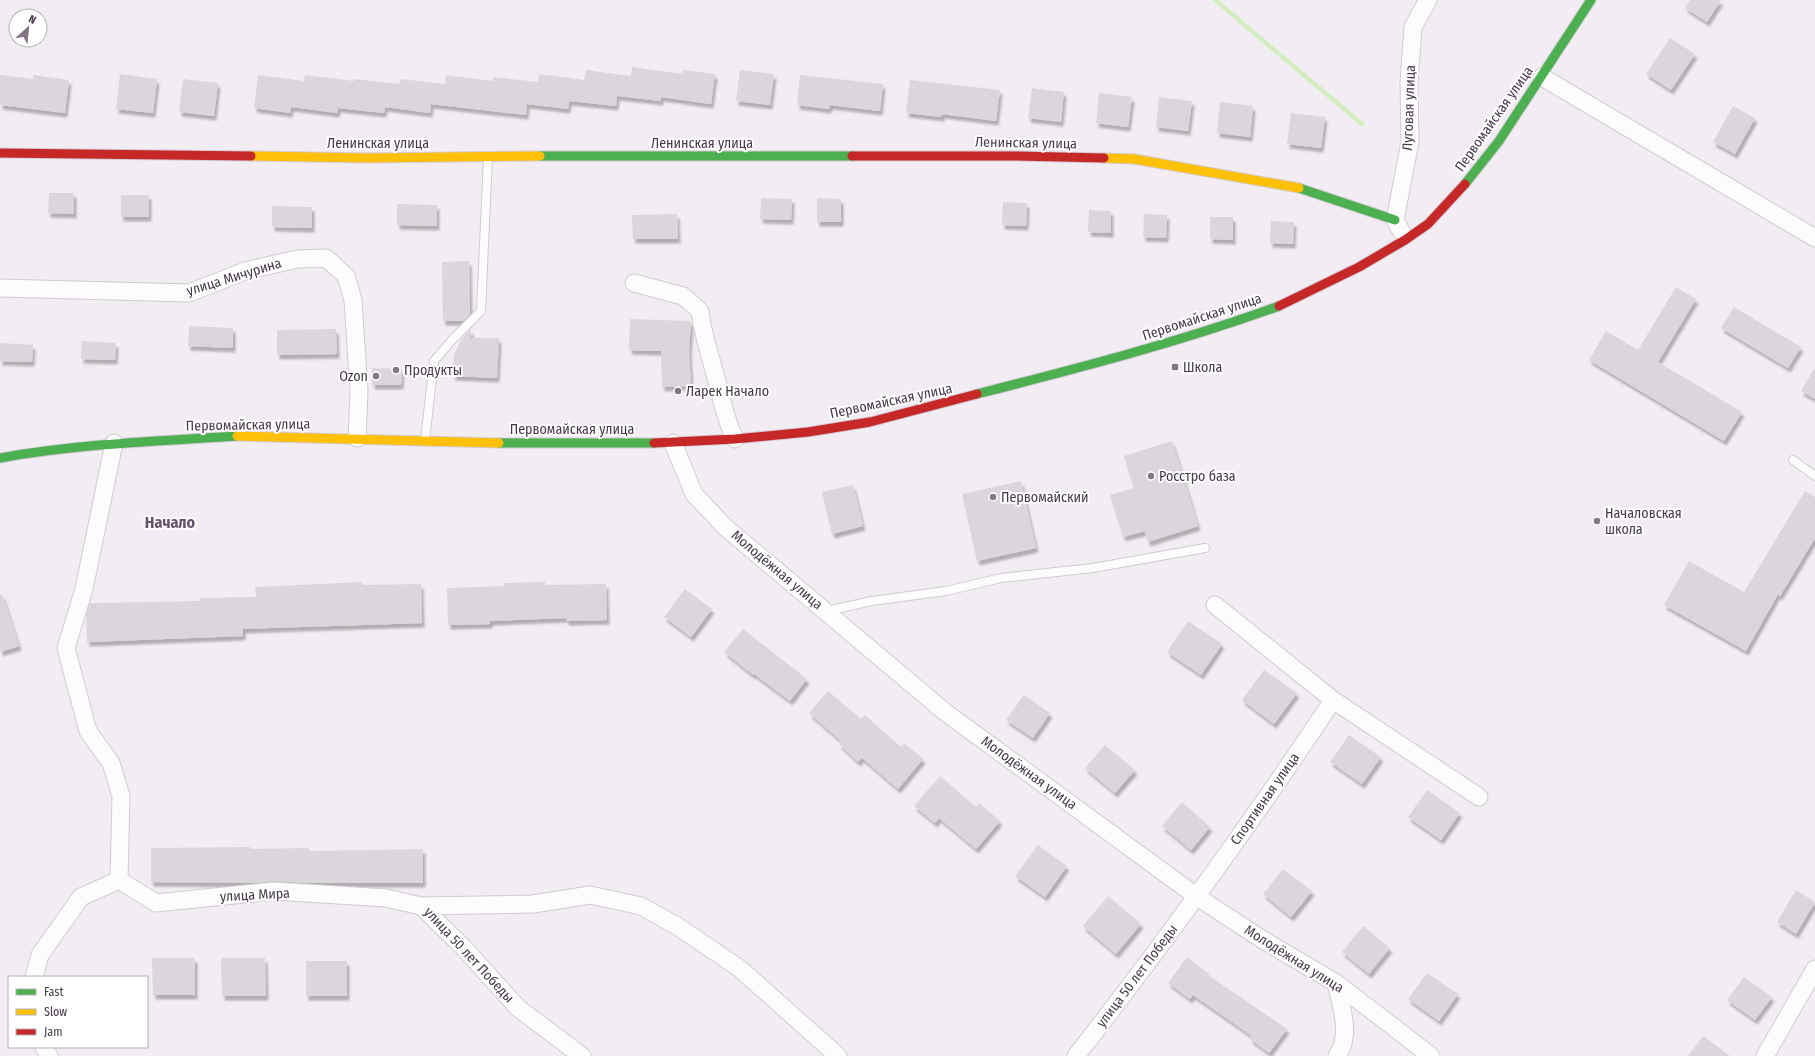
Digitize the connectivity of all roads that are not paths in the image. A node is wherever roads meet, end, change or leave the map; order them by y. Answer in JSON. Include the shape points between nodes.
{"nodes":[{"id":1,"x":1428,"y":0,"type":"edge"},
{"id":2,"x":1591,"y":0,"type":"edge"},
{"id":3,"x":1542,"y":76,"type":"junction"},
{"id":4,"x":0,"y":153,"type":"edge"},
{"id":5,"x":488,"y":156,"type":"junction"},
{"id":6,"x":1395,"y":220,"type":"junction"},
{"id":7,"x":1815,"y":238,"type":"edge"},
{"id":8,"x":1405,"y":240,"type":"junction"},
{"id":9,"x":634,"y":283,"type":"dead end"},
{"id":10,"x":0,"y":288,"type":"edge"},
{"id":11,"x":357,"y":438,"type":"junction"},
{"id":12,"x":734,"y":439,"type":"junction"},
{"id":13,"x":425,"y":440,"type":"junction"},
{"id":14,"x":114,"y":443,"type":"junction"},
{"id":15,"x":673,"y":443,"type":"junction"},
{"id":16,"x":0,"y":458,"type":"edge"},
{"id":17,"x":1793,"y":460,"type":"dead end"},
{"id":18,"x":1815,"y":476,"type":"edge"},
{"id":19,"x":1204,"y":548,"type":"dead end"},
{"id":20,"x":1215,"y":605,"type":"dead end"},
{"id":21,"x":826,"y":612,"type":"junction"},
{"id":22,"x":1333,"y":700,"type":"junction"},
{"id":23,"x":1479,"y":797,"type":"dead end"},
{"id":24,"x":118,"y":880,"type":"junction"},
{"id":25,"x":1196,"y":896,"type":"junction"},
{"id":26,"x":422,"y":906,"type":"junction"},
{"id":27,"x":1815,"y":969,"type":"edge"},
{"id":28,"x":34,"y":976,"type":"edge"},
{"id":29,"x":1336,"y":983,"type":"junction"},
{"id":30,"x":582,"y":1056,"type":"edge"},
{"id":31,"x":838,"y":1056,"type":"edge"},
{"id":32,"x":1076,"y":1056,"type":"edge"},
{"id":33,"x":1337,"y":1056,"type":"edge"},
{"id":34,"x":1432,"y":1056,"type":"edge"},
{"id":35,"x":1765,"y":1056,"type":"edge"}],
"edges":[{"from":1,"to":6,"type":"street","name":"Луговая улица","via":[[1412,27],[1409,83],[1410,142]]},
{"from":2,"to":3,"type":"main road","name":"Первомайская улица"},
{"from":3,"to":7,"type":"street"},
{"from":3,"to":8,"type":"main road","name":"Первомайская улица","via":[[1499,141],[1456,195],[1428,224]]},
{"from":4,"to":5,"type":"main road","name":"Ленинская улица","via":[[368,158]]},
{"from":5,"to":6,"type":"main road","name":"Ленинская улица","via":[[1016,156],[1134,159],[1293,186]]},
{"from":5,"to":13,"type":"lane","via":[[481,311],[434,361]]},
{"from":6,"to":8,"type":"street"},
{"from":8,"to":12,"type":"main road","name":"Первомайская улица","via":[[1350,272],[1286,304],[1161,346],[1016,386],[870,422],[808,432]]},
{"from":9,"to":12,"type":"street","via":[[683,296],[700,311],[702,330],[726,421]]},
{"from":10,"to":11,"type":"street","name":"улица Мичурина","via":[[189,293],[245,271],[297,259],[326,258],[346,276],[353,300],[359,391]]},
{"from":11,"to":13,"type":"main road","name":"Первомайская улица"},
{"from":11,"to":14,"type":"main road","name":"Первомайская улица","via":[[242,436]]},
{"from":12,"to":15,"type":"main road","name":"Первомайская улица"},
{"from":13,"to":15,"type":"main road","name":"Первомайская улица","via":[[553,444]]},
{"from":14,"to":16,"type":"main road","name":"Первомайская улица","via":[[45,450]]},
{"from":14,"to":24,"type":"street","via":[[84,589],[66,648],[88,731],[111,763],[121,796]]},
{"from":15,"to":21,"type":"street","name":"Молодёжная улица","via":[[694,494],[725,527]]},
{"from":17,"to":18,"type":"lane"},
{"from":19,"to":21,"type":"lane","via":[[1093,568],[1001,578],[946,591],[872,601]]},
{"from":20,"to":22,"type":"street"},
{"from":21,"to":25,"type":"street","name":"Молодёжная улица","via":[[945,712]]},
{"from":22,"to":23,"type":"street"},
{"from":22,"to":25,"type":"street","name":"Спортивная улица","via":[[1281,778]]},
{"from":24,"to":26,"type":"street","name":"улица Мира","via":[[156,903],[274,891],[386,898]]},
{"from":24,"to":28,"type":"street","via":[[81,897],[40,954]]},
{"from":25,"to":29,"type":"street","name":"Молодёжная улица","via":[[1263,940]]},
{"from":25,"to":32,"type":"street","name":"улица 50 лет Победы","via":[[1126,993]]},
{"from":26,"to":30,"type":"street","name":"улица 50 лет Победы","via":[[518,1008]]},
{"from":26,"to":31,"type":"street","name":"улица 50 лет Победы","via":[[533,904],[590,895],[641,906],[677,926],[739,968]]},
{"from":27,"to":35,"type":"street"},
{"from":29,"to":33,"type":"street","via":[[1345,1021],[1341,1050]]},
{"from":29,"to":34,"type":"street","name":"Молодёжная улица"}]}
